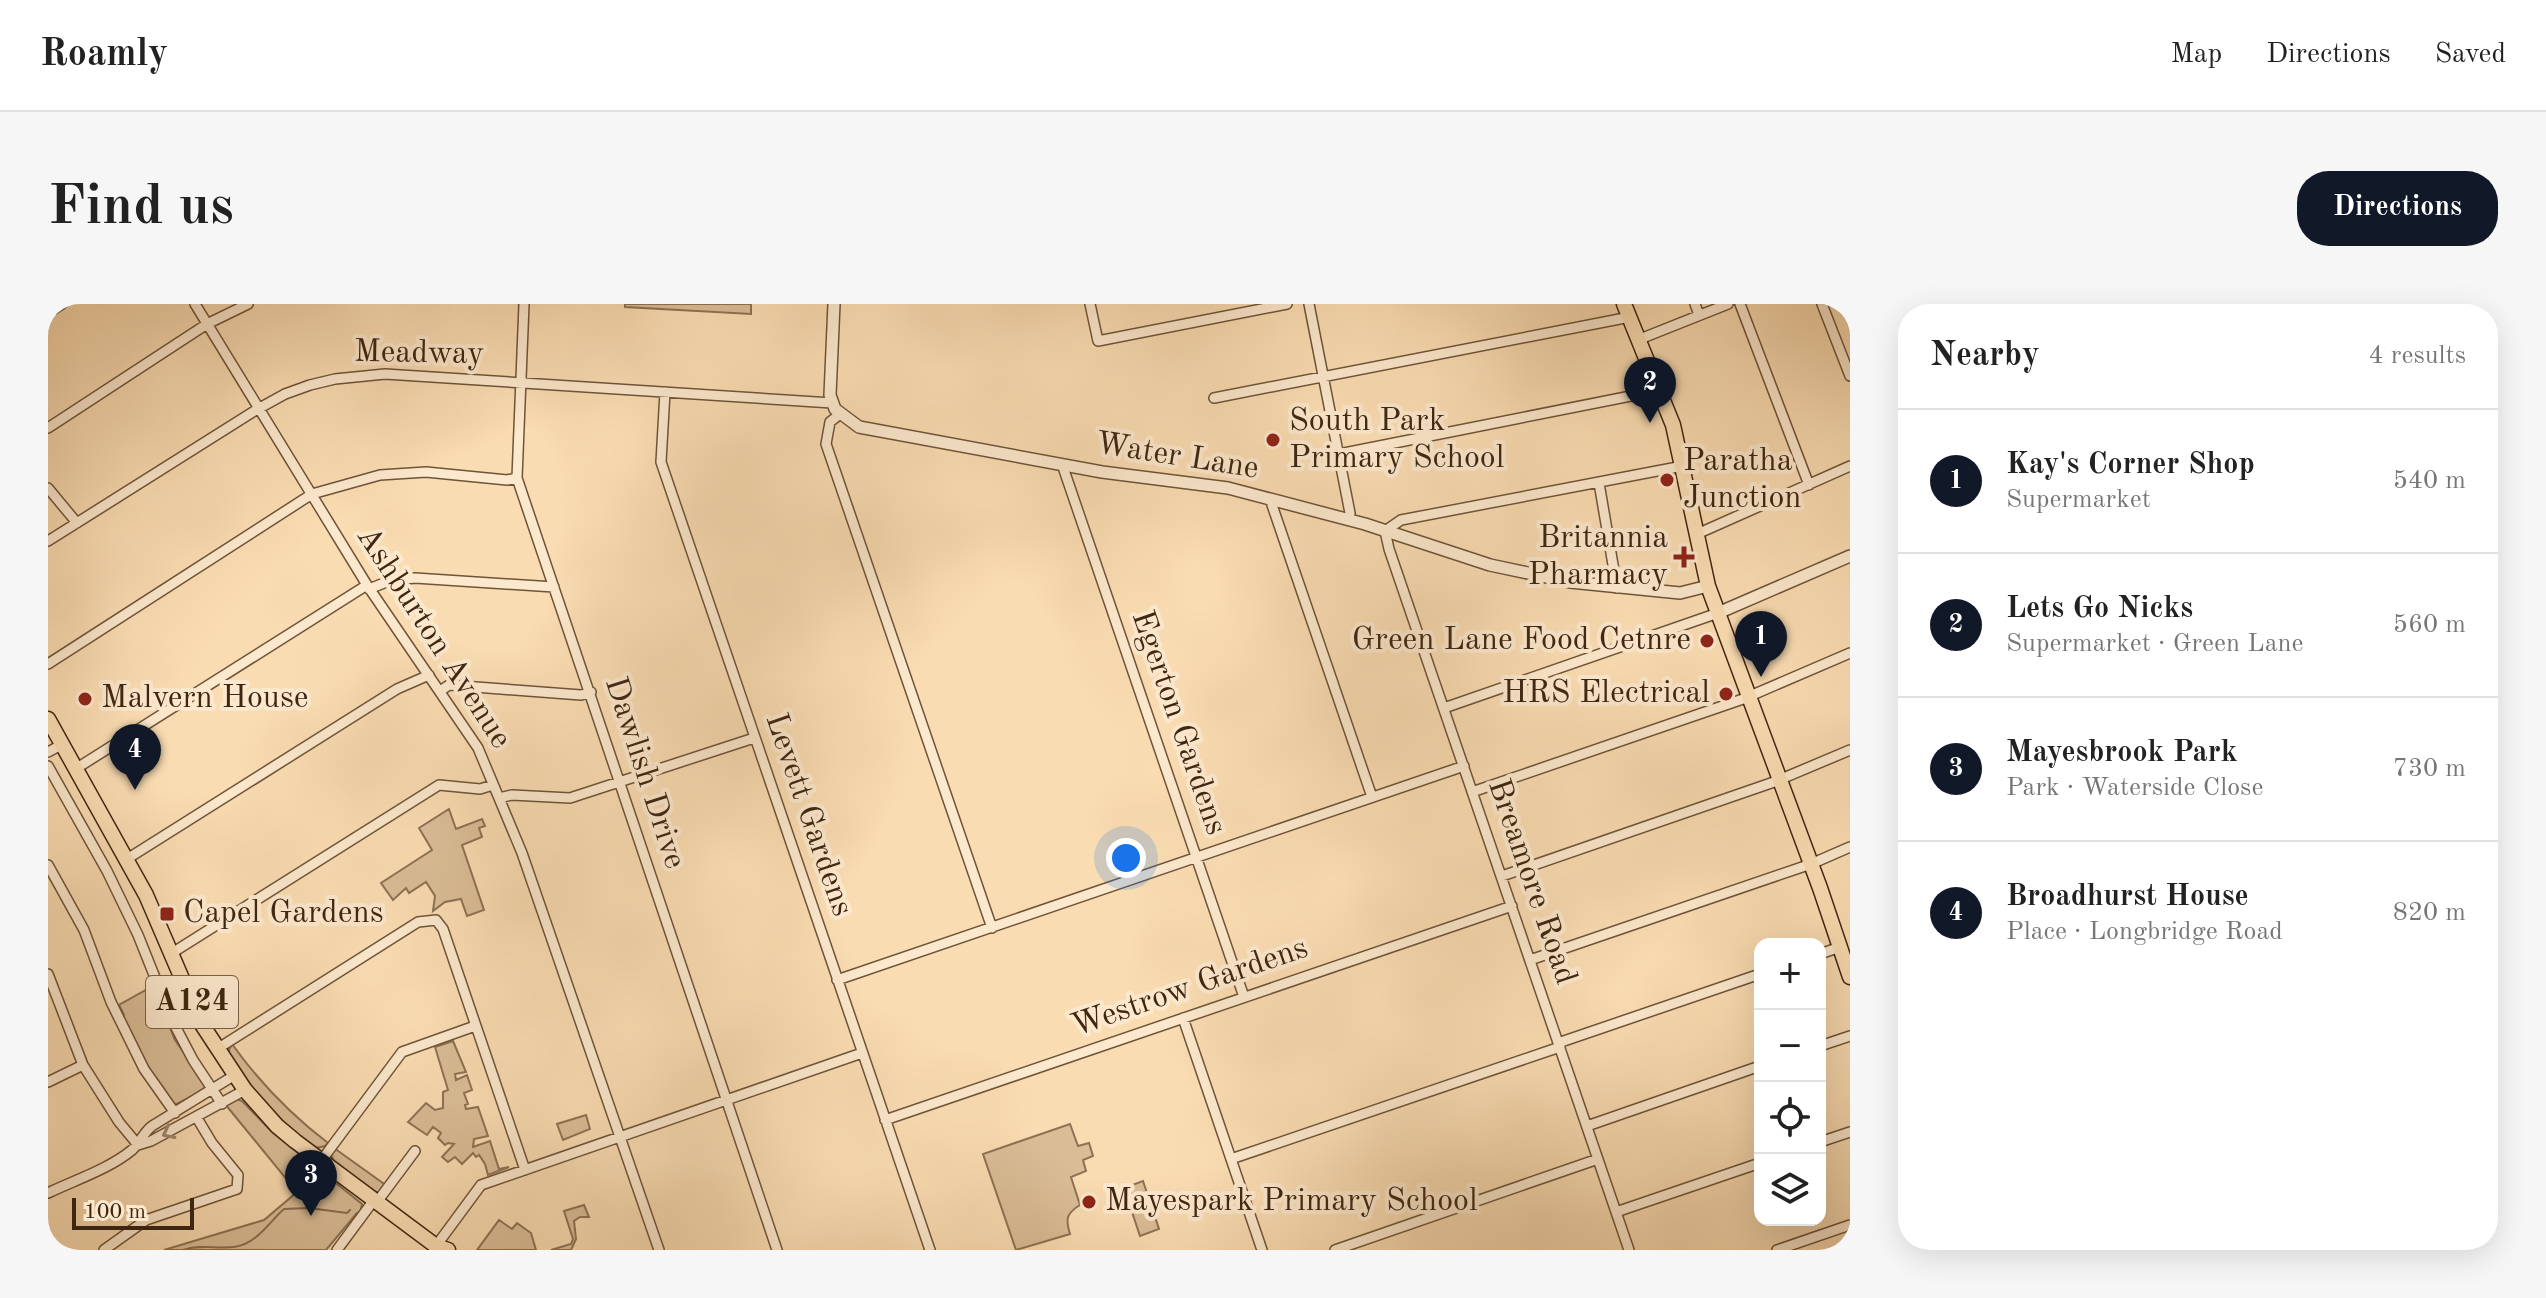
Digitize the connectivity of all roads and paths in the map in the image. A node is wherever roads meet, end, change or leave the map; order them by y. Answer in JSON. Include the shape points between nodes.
{"nodes":[{"id":1,"x":62,"y":304,"type":"edge"},
{"id":2,"x":195,"y":304,"type":"edge"},
{"id":3,"x":248,"y":304,"type":"edge"},
{"id":4,"x":524,"y":304,"type":"edge"},
{"id":5,"x":834,"y":304,"type":"edge"},
{"id":6,"x":1090,"y":304,"type":"edge"},
{"id":7,"x":1287,"y":304,"type":"edge"},
{"id":8,"x":1309,"y":304,"type":"edge"},
{"id":9,"x":1695,"y":304,"type":"edge"},
{"id":10,"x":1728,"y":304,"type":"edge"},
{"id":11,"x":1740,"y":304,"type":"edge"},
{"id":12,"x":1822,"y":304,"type":"edge"},
{"id":13,"x":1627,"y":311,"type":"edge"},
{"id":14,"x":48,"y":313,"type":"edge"},
{"id":15,"x":1699,"y":315,"type":"junction"},
{"id":16,"x":207,"y":324,"type":"junction"},
{"id":17,"x":1640,"y":339,"type":"junction"},
{"id":18,"x":1850,"y":376,"type":"edge"},
{"id":19,"x":1323,"y":377,"type":"junction"},
{"id":20,"x":520,"y":383,"type":"junction"},
{"id":21,"x":1661,"y":390,"type":"junction"},
{"id":22,"x":665,"y":392,"type":"junction"},
{"id":23,"x":1214,"y":398,"type":"dead end"},
{"id":24,"x":832,"y":403,"type":"junction"},
{"id":25,"x":259,"y":408,"type":"junction"},
{"id":26,"x":840,"y":414,"type":"junction"},
{"id":27,"x":48,"y":428,"type":"edge"},
{"id":28,"x":1339,"y":454,"type":"junction"},
{"id":29,"x":1065,"y":465,"type":"junction"},
{"id":30,"x":1683,"y":466,"type":"junction"},
{"id":31,"x":1850,"y":466,"type":"edge"},
{"id":32,"x":517,"y":478,"type":"junction"},
{"id":33,"x":1599,"y":483,"type":"junction"},
{"id":34,"x":1809,"y":485,"type":"junction"},
{"id":35,"x":48,"y":488,"type":"edge"},
{"id":36,"x":312,"y":494,"type":"junction"},
{"id":37,"x":1273,"y":500,"type":"junction"},
{"id":38,"x":1349,"y":519,"type":"junction"},
{"id":39,"x":77,"y":523,"type":"junction"},
{"id":40,"x":1385,"y":531,"type":"junction"},
{"id":41,"x":1697,"y":534,"type":"junction"},
{"id":42,"x":48,"y":541,"type":"edge"},
{"id":43,"x":1850,"y":556,"type":"edge"},
{"id":44,"x":1708,"y":586,"type":"junction"},
{"id":45,"x":368,"y":587,"type":"junction"},
{"id":46,"x":554,"y":587,"type":"junction"},
{"id":47,"x":1617,"y":588,"type":"junction"},
{"id":48,"x":1718,"y":613,"type":"junction"},
{"id":49,"x":1850,"y":653,"type":"edge"},
{"id":50,"x":48,"y":664,"type":"edge"},
{"id":51,"x":429,"y":675,"type":"junction"},
{"id":52,"x":440,"y":691,"type":"junction"},
{"id":53,"x":591,"y":692,"type":"junction"},
{"id":54,"x":1749,"y":696,"type":"junction"},
{"id":55,"x":1444,"y":708,"type":"junction"},
{"id":56,"x":48,"y":719,"type":"edge"},
{"id":57,"x":754,"y":738,"type":"junction"},
{"id":58,"x":63,"y":744,"type":"junction"},
{"id":59,"x":1850,"y":750,"type":"edge"},
{"id":60,"x":48,"y":752,"type":"edge"},
{"id":61,"x":48,"y":766,"type":"edge"},
{"id":62,"x":1464,"y":766,"type":"junction"},
{"id":63,"x":77,"y":768,"type":"junction"},
{"id":64,"x":1780,"y":780,"type":"junction"},
{"id":65,"x":619,"y":783,"type":"junction"},
{"id":66,"x":493,"y":785,"type":"junction"},
{"id":67,"x":1472,"y":792,"type":"junction"},
{"id":68,"x":1372,"y":797,"type":"junction"},
{"id":69,"x":499,"y":798,"type":"junction"},
{"id":70,"x":1850,"y":847,"type":"edge"},
{"id":71,"x":1197,"y":858,"type":"junction"},
{"id":72,"x":127,"y":859,"type":"junction"},
{"id":73,"x":1811,"y":864,"type":"junction"},
{"id":74,"x":48,"y":865,"type":"edge"},
{"id":75,"x":1502,"y":876,"type":"junction"},
{"id":76,"x":1512,"y":906,"type":"junction"},
{"id":77,"x":992,"y":928,"type":"junction"},
{"id":78,"x":1844,"y":950,"type":"edge"},
{"id":79,"x":172,"y":953,"type":"junction"},
{"id":80,"x":1530,"y":960,"type":"junction"},
{"id":81,"x":1754,"y":976,"type":"edge"},
{"id":82,"x":1850,"y":977,"type":"edge"},
{"id":83,"x":49,"y":979,"type":"edge"},
{"id":84,"x":837,"y":980,"type":"junction"},
{"id":85,"x":1244,"y":997,"type":"junction"},
{"id":86,"x":1183,"y":1018,"type":"junction"},
{"id":87,"x":475,"y":1026,"type":"junction"},
{"id":88,"x":1850,"y":1036,"type":"edge"},
{"id":89,"x":1826,"y":1044,"type":"edge"},
{"id":90,"x":1559,"y":1045,"type":"junction"},
{"id":91,"x":217,"y":1049,"type":"junction"},
{"id":92,"x":862,"y":1053,"type":"junction"},
{"id":93,"x":83,"y":1065,"type":"junction"},
{"id":94,"x":1754,"y":1068,"type":"edge"},
{"id":95,"x":235,"y":1075,"type":"junction"},
{"id":96,"x":48,"y":1082,"type":"edge"},
{"id":97,"x":213,"y":1090,"type":"junction"},
{"id":98,"x":245,"y":1090,"type":"junction"},
{"id":99,"x":725,"y":1100,"type":"junction"},
{"id":100,"x":222,"y":1104,"type":"junction"},
{"id":101,"x":175,"y":1113,"type":"junction"},
{"id":102,"x":197,"y":1118,"type":"junction"},
{"id":103,"x":885,"y":1120,"type":"junction"},
{"id":104,"x":1587,"y":1126,"type":"junction"},
{"id":105,"x":1850,"y":1132,"type":"edge"},
{"id":106,"x":620,"y":1137,"type":"junction"},
{"id":107,"x":1826,"y":1140,"type":"edge"},
{"id":108,"x":138,"y":1145,"type":"junction"},
{"id":109,"x":415,"y":1151,"type":"dead end"},
{"id":110,"x":1231,"y":1159,"type":"junction"},
{"id":111,"x":1598,"y":1159,"type":"junction"},
{"id":112,"x":321,"y":1161,"type":"junction"},
{"id":113,"x":1754,"y":1165,"type":"edge"},
{"id":114,"x":525,"y":1170,"type":"junction"},
{"id":115,"x":48,"y":1193,"type":"edge"},
{"id":116,"x":376,"y":1201,"type":"junction"},
{"id":117,"x":1616,"y":1212,"type":"junction"},
{"id":118,"x":1850,"y":1225,"type":"edge"},
{"id":119,"x":441,"y":1249,"type":"edge"},
{"id":120,"x":104,"y":1250,"type":"edge"},
{"id":121,"x":337,"y":1250,"type":"edge"},
{"id":122,"x":659,"y":1250,"type":"edge"},
{"id":123,"x":777,"y":1250,"type":"edge"},
{"id":124,"x":930,"y":1250,"type":"edge"},
{"id":125,"x":1262,"y":1250,"type":"edge"},
{"id":126,"x":1335,"y":1250,"type":"edge"},
{"id":127,"x":1629,"y":1250,"type":"edge"},
{"id":128,"x":1777,"y":1250,"type":"edge"}],
"edges":[{"from":1,"to":14,"type":"street"},
{"from":2,"to":16,"type":"street","name":"Ashburton Avenue"},
{"from":3,"to":16,"type":"street"},
{"from":4,"to":20,"type":"street","name":"Dawlish Drive"},
{"from":5,"to":24,"type":"street"},
{"from":6,"to":7,"type":"street","via":[[1098,341]]},
{"from":8,"to":19,"type":"street"},
{"from":9,"to":15,"type":"street"},
{"from":10,"to":15,"type":"street"},
{"from":11,"to":34,"type":"street"},
{"from":12,"to":18,"type":"street"},
{"from":13,"to":17,"type":"main road"},
{"from":13,"to":19,"type":"street"},
{"from":15,"to":17,"type":"street"},
{"from":16,"to":25,"type":"street","name":"Ashburton Avenue"},
{"from":16,"to":27,"type":"street"},
{"from":17,"to":21,"type":"main road"},
{"from":19,"to":23,"type":"street"},
{"from":19,"to":28,"type":"street"},
{"from":20,"to":22,"type":"street","name":"Meadway"},
{"from":20,"to":25,"type":"street","name":"Meadway","via":[[355,376],[310,385]]},
{"from":20,"to":32,"type":"street","name":"Dawlish Drive"},
{"from":21,"to":28,"type":"street"},
{"from":21,"to":30,"type":"main road"},
{"from":22,"to":24,"type":"street","name":"Meadway"},
{"from":22,"to":57,"type":"street","name":"Levett Gardens","via":[[661,462]]},
{"from":24,"to":26,"type":"street","name":"Water Lane"},
{"from":25,"to":36,"type":"street","name":"Ashburton Avenue"},
{"from":25,"to":39,"type":"street","name":"Meadway"},
{"from":26,"to":29,"type":"street","name":"Water Lane","via":[[859,427]]},
{"from":26,"to":77,"type":"street","via":[[830,422],[826,444]]},
{"from":28,"to":38,"type":"street"},
{"from":29,"to":37,"type":"street","name":"Water Lane","via":[[1228,488]]},
{"from":29,"to":71,"type":"street","name":"Egerton Gardens"},
{"from":30,"to":33,"type":"street"},
{"from":30,"to":41,"type":"main road"},
{"from":31,"to":34,"type":"street"},
{"from":32,"to":36,"type":"street","via":[[426,472],[380,475]]},
{"from":32,"to":46,"type":"street","name":"Dawlish Drive"},
{"from":33,"to":40,"type":"street","via":[[1401,520]]},
{"from":33,"to":47,"type":"street"},
{"from":34,"to":41,"type":"street"},
{"from":35,"to":39,"type":"street"},
{"from":36,"to":45,"type":"street","name":"Ashburton Avenue"},
{"from":36,"to":50,"type":"street"},
{"from":37,"to":38,"type":"street","name":"Water Lane"},
{"from":37,"to":68,"type":"street"},
{"from":38,"to":40,"type":"street","name":"Water Lane"},
{"from":39,"to":42,"type":"street","name":"Meadway"},
{"from":40,"to":47,"type":"street","name":"Water Lane","via":[[1490,565]]},
{"from":40,"to":55,"type":"street","name":"Breamore Road"},
{"from":41,"to":44,"type":"main road"},
{"from":43,"to":48,"type":"street"},
{"from":44,"to":47,"type":"street","name":"Water Lane","via":[[1680,593]]},
{"from":44,"to":48,"type":"main road"},
{"from":45,"to":46,"type":"street","via":[[415,578]]},
{"from":45,"to":51,"type":"street","name":"Ashburton Avenue"},
{"from":45,"to":63,"type":"street"},
{"from":46,"to":53,"type":"street","name":"Dawlish Drive"},
{"from":48,"to":54,"type":"main road"},
{"from":48,"to":55,"type":"street"},
{"from":49,"to":54,"type":"street"},
{"from":51,"to":52,"type":"street","name":"Ashburton Avenue"},
{"from":51,"to":72,"type":"street","via":[[397,689]]},
{"from":52,"to":53,"type":"street","via":[[449,685]]},
{"from":52,"to":66,"type":"street","name":"Ashburton Avenue","via":[[478,748]]},
{"from":53,"to":65,"type":"street","name":"Dawlish Drive"},
{"from":54,"to":64,"type":"main road"},
{"from":54,"to":67,"type":"street"},
{"from":55,"to":62,"type":"street","name":"Breamore Road"},
{"from":56,"to":58,"type":"main road","number":"A124"},
{"from":57,"to":65,"type":"street"},
{"from":57,"to":84,"type":"street","name":"Levett Gardens"},
{"from":58,"to":60,"type":"street"},
{"from":58,"to":63,"type":"main road","number":"A124"},
{"from":59,"to":64,"type":"street"},
{"from":61,"to":97,"type":"street","via":[[107,871],[172,1020]]},
{"from":62,"to":67,"type":"street","name":"Breamore Road"},
{"from":62,"to":68,"type":"street"},
{"from":63,"to":72,"type":"main road","number":"A124"},
{"from":64,"to":73,"type":"main road"},
{"from":64,"to":75,"type":"street"},
{"from":65,"to":69,"type":"street","via":[[570,798]]},
{"from":65,"to":99,"type":"street","name":"Dawlish Drive"},
{"from":66,"to":69,"type":"street","name":"Ashburton Avenue"},
{"from":66,"to":79,"type":"street","via":[[439,785]]},
{"from":67,"to":75,"type":"street","name":"Breamore Road"},
{"from":68,"to":71,"type":"street"},
{"from":69,"to":106,"type":"street","name":"Ashburton Avenue"},
{"from":70,"to":73,"type":"street"},
{"from":71,"to":77,"type":"street"},
{"from":71,"to":85,"type":"street","name":"Egerton Gardens"},
{"from":72,"to":79,"type":"main road","number":"A124"},
{"from":73,"to":78,"type":"main road"},
{"from":73,"to":80,"type":"street"},
{"from":74,"to":101,"type":"street","via":[[84,930],[144,1069]]},
{"from":75,"to":76,"type":"street","name":"Breamore Road"},
{"from":76,"to":80,"type":"street","name":"Breamore Road"},
{"from":76,"to":85,"type":"street","name":"Westrow Gardens"},
{"from":77,"to":84,"type":"street"},
{"from":78,"to":82,"type":"main road"},
{"from":79,"to":91,"type":"main road","number":"A124"},
{"from":80,"to":90,"type":"street","name":"Breamore Road"},
{"from":81,"to":90,"type":"street"},
{"from":83,"to":93,"type":"street"},
{"from":84,"to":92,"type":"street","name":"Levett Gardens"},
{"from":85,"to":86,"type":"street","name":"Westrow Gardens"},
{"from":86,"to":103,"type":"street","name":"Westrow Gardens"},
{"from":86,"to":110,"type":"street"},
{"from":87,"to":91,"type":"street","via":[[443,929],[427,919]]},
{"from":87,"to":112,"type":"street","via":[[399,1054]]},
{"from":87,"to":114,"type":"street"},
{"from":88,"to":89,"type":"street"},
{"from":90,"to":104,"type":"street","name":"Breamore Road"},
{"from":90,"to":110,"type":"street"},
{"from":91,"to":95,"type":"main road","number":"A124"},
{"from":92,"to":99,"type":"street"},
{"from":92,"to":103,"type":"street","name":"Levett Gardens"},
{"from":93,"to":96,"type":"street"},
{"from":93,"to":108,"type":"street"},
{"from":94,"to":104,"type":"street"},
{"from":95,"to":97,"type":"street"},
{"from":95,"to":98,"type":"main road","number":"A124"},
{"from":97,"to":100,"type":"street"},
{"from":97,"to":101,"type":"street"},
{"from":98,"to":100,"type":"street"},
{"from":98,"to":112,"type":"main road","number":"A124","via":[[277,1126]]},
{"from":99,"to":106,"type":"street"},
{"from":99,"to":123,"type":"street","name":"Dawlish Drive"},
{"from":100,"to":102,"type":"street"},
{"from":101,"to":108,"type":"street","via":[[144,1133]]},
{"from":102,"to":108,"type":"street","one_way":true},
{"from":102,"to":120,"type":"street","via":[[238,1175],[237,1189],[146,1220]]},
{"from":103,"to":124,"type":"street","name":"Levett Gardens"},
{"from":104,"to":111,"type":"street","name":"Breamore Road"},
{"from":105,"to":107,"type":"street"},
{"from":106,"to":114,"type":"street"},
{"from":106,"to":122,"type":"street","name":"Ashburton Avenue"},
{"from":108,"to":115,"type":"street"},
{"from":109,"to":116,"type":"street"},
{"from":110,"to":125,"type":"street"},
{"from":111,"to":117,"type":"street","name":"Breamore Road"},
{"from":111,"to":126,"type":"street"},
{"from":112,"to":116,"type":"main road","number":"A124"},
{"from":113,"to":117,"type":"street"},
{"from":114,"to":119,"type":"street","via":[[479,1186]]},
{"from":116,"to":119,"type":"main road","number":"A124"},
{"from":116,"to":121,"type":"street"},
{"from":117,"to":127,"type":"street","name":"Breamore Road"},
{"from":118,"to":128,"type":"street"}]}
